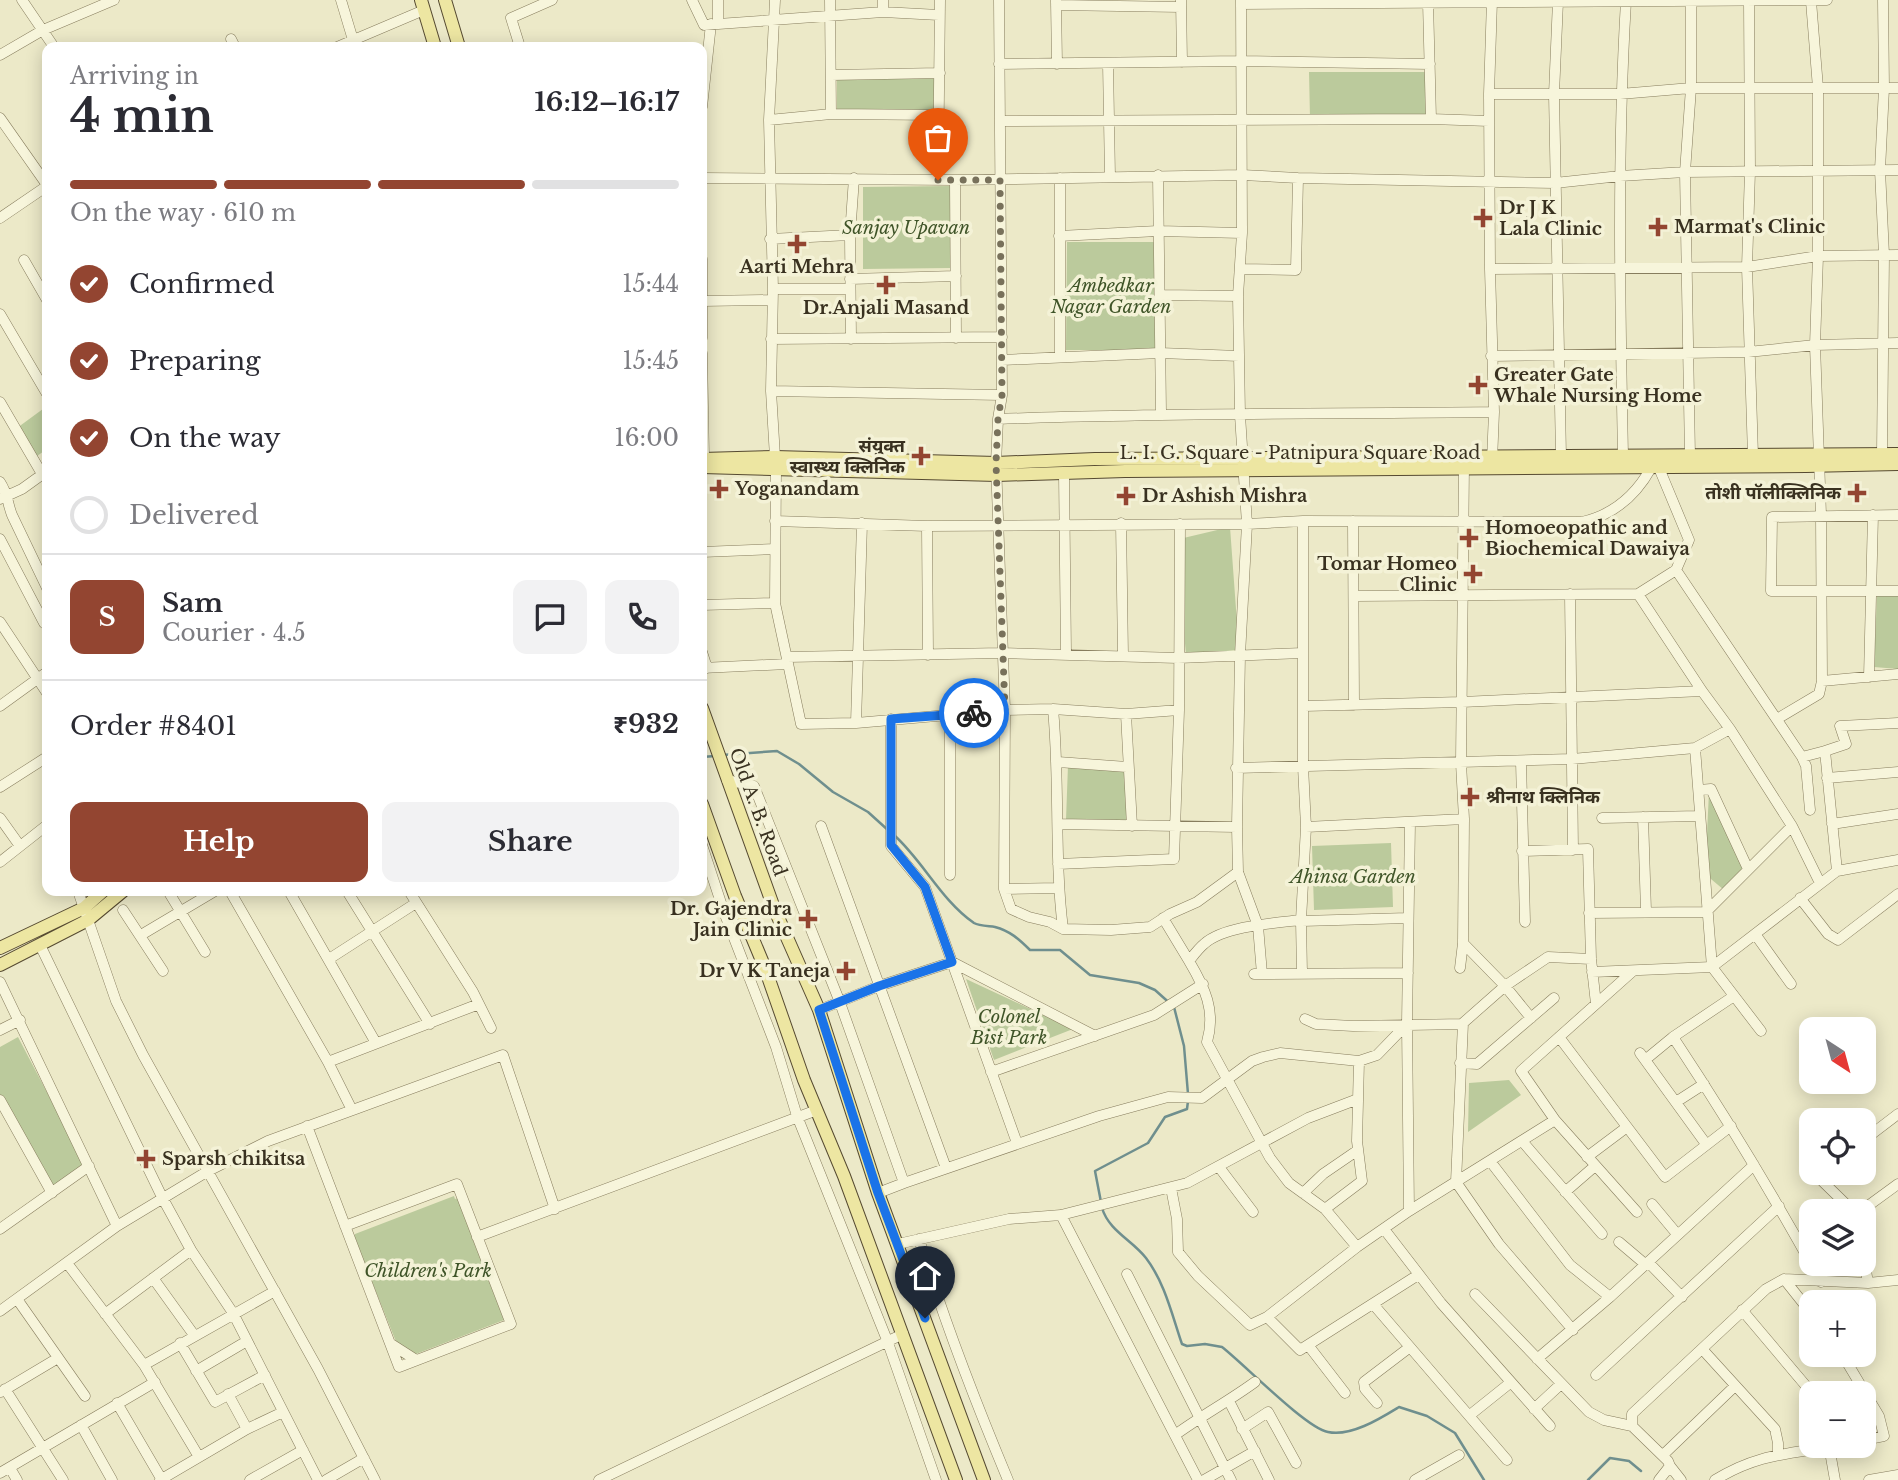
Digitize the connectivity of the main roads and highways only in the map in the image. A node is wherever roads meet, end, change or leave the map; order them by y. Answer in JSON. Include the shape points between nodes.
{"nodes":[{"id":1,"x":445,"y":0,"type":"edge"},
{"id":2,"x":422,"y":5,"type":"edge"},
{"id":3,"x":433,"y":42,"type":"edge"},
{"id":4,"x":458,"y":42,"type":"edge"},
{"id":5,"x":1898,"y":454,"type":"edge"},
{"id":6,"x":707,"y":461,"type":"edge"},
{"id":7,"x":1818,"y":461,"type":"junction"},
{"id":8,"x":1492,"y":463,"type":"junction"},
{"id":9,"x":1898,"y":464,"type":"edge"},
{"id":10,"x":1242,"y":465,"type":"junction"},
{"id":11,"x":996,"y":469,"type":"junction"},
{"id":12,"x":707,"y":724,"type":"edge"},
{"id":13,"x":707,"y":818,"type":"edge"},
{"id":14,"x":99,"y":896,"type":"edge"},
{"id":15,"x":114,"y":896,"type":"edge"},
{"id":16,"x":86,"y":914,"type":"junction"},
{"id":17,"x":0,"y":948,"type":"edge"},
{"id":18,"x":0,"y":965,"type":"edge"},
{"id":19,"x":956,"y":1480,"type":"edge"},
{"id":20,"x":984,"y":1480,"type":"edge"}],
"edges":[{"from":1,"to":4,"type":"main road"},
{"from":2,"to":3,"type":"main road"},
{"from":5,"to":7,"type":"main road","name":"L. I. G. Square - Patnipura Square Road"},
{"from":6,"to":11,"type":"main road","name":"L. I. G. Square - Patnipura Square Road"},
{"from":7,"to":8,"type":"main road","name":"L. I. G. Square - Patnipura Square Road","via":[[1655,468]]},
{"from":7,"to":8,"type":"main road","name":"L. I. G. Square - Patnipura Square Road","via":[[1753,456],[1561,456]]},
{"from":7,"to":9,"type":"main road","name":"L. I. G. Square - Patnipura Square Road"},
{"from":8,"to":10,"type":"main road","name":"L. I. G. Square - Patnipura Square Road"},
{"from":10,"to":11,"type":"main road","name":"L. I. G. Square - Patnipura Square Road","via":[[1064,473]]},
{"from":10,"to":11,"type":"main road","name":"L. I. G. Square - Patnipura Square Road","via":[[1095,459]]},
{"from":12,"to":20,"type":"main road","name":"Old A. B. Road","via":[[774,908],[819,1010],[878,1193]]},
{"from":13,"to":19,"type":"main road"},
{"from":14,"to":16,"type":"main road"},
{"from":15,"to":16,"type":"main road"},
{"from":16,"to":17,"type":"main road"},
{"from":16,"to":18,"type":"main road"}]}
